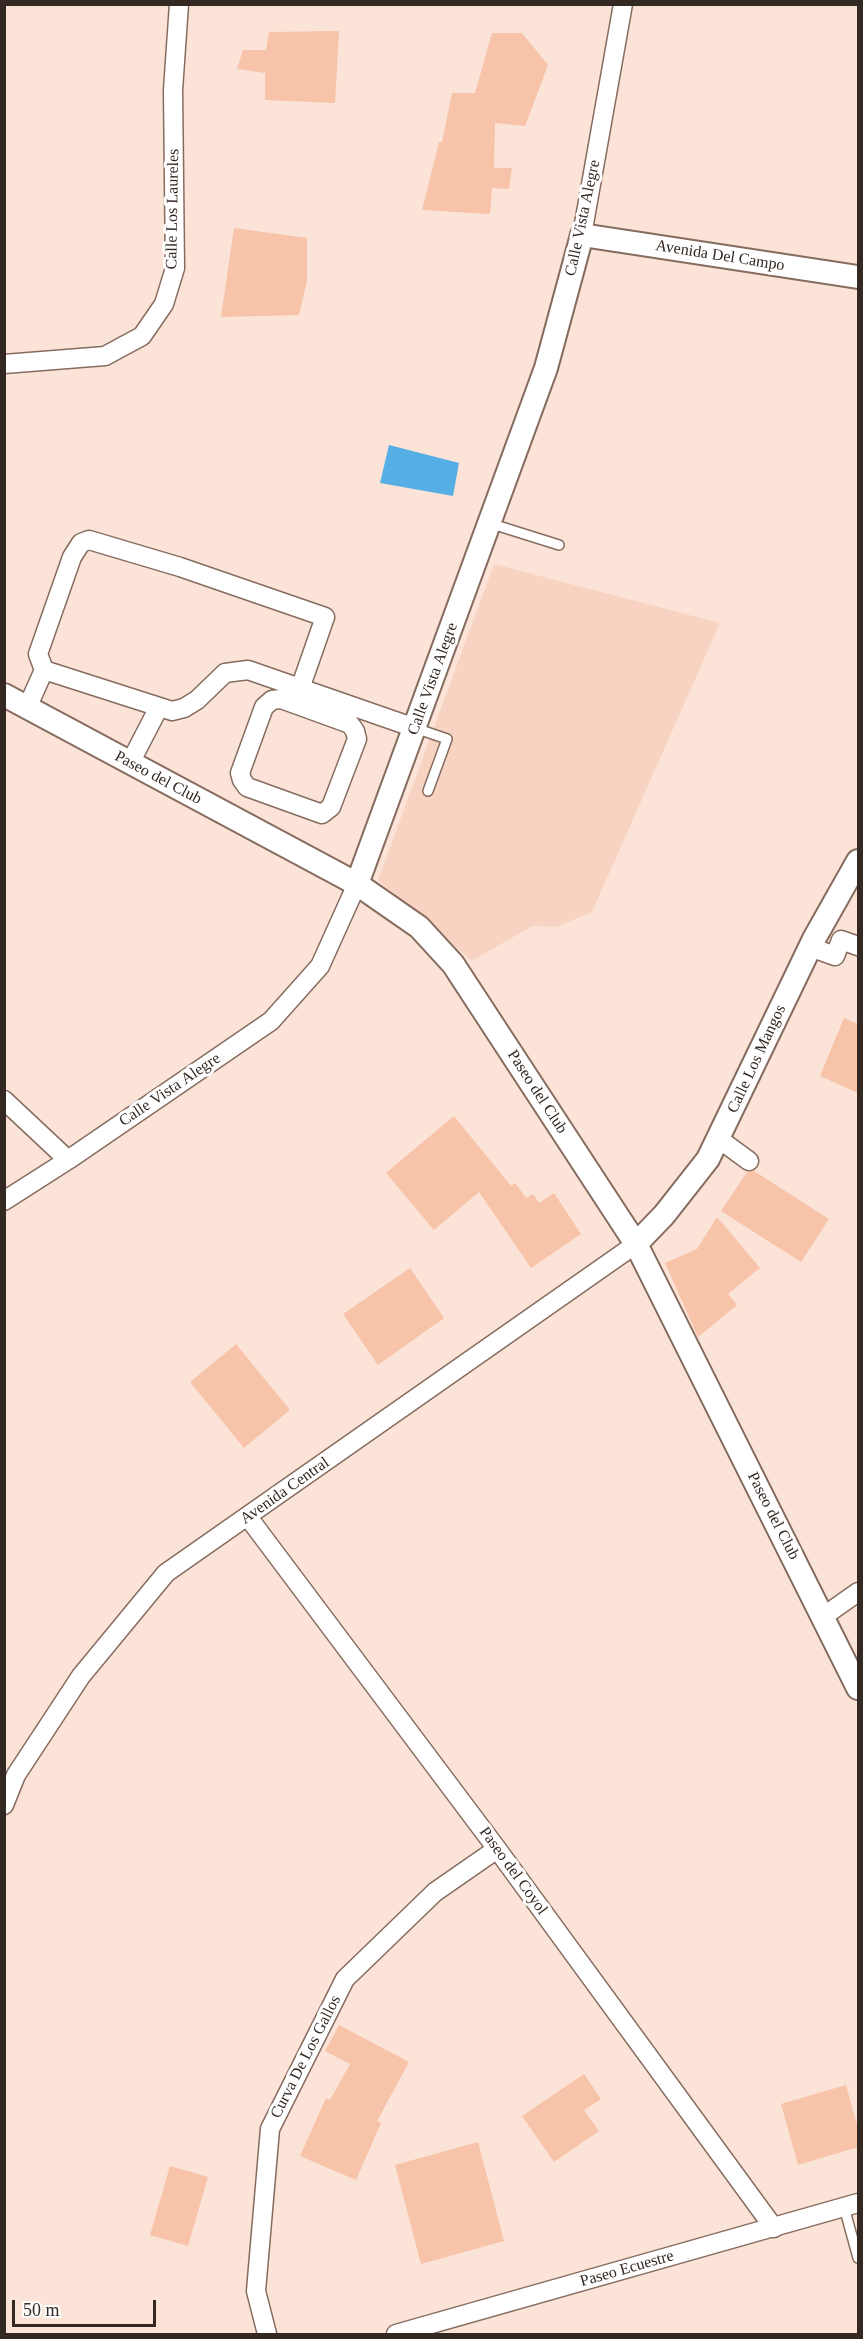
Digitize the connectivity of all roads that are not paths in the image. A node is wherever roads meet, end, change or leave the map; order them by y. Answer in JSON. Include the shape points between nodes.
{"nodes":[{"id":1,"x":179,"y":4,"type":"edge"},
{"id":2,"x":623,"y":4,"type":"edge"},
{"id":3,"x":582,"y":235,"type":"junction"},
{"id":4,"x":858,"y":277,"type":"edge"},
{"id":5,"x":4,"y":364,"type":"edge"},
{"id":6,"x":489,"y":523,"type":"junction"},
{"id":7,"x":559,"y":545,"type":"dead end"},
{"id":8,"x":44,"y":670,"type":"junction"},
{"id":9,"x":4,"y":695,"type":"edge"},
{"id":10,"x":298,"y":696,"type":"junction"},
{"id":11,"x":159,"y":707,"type":"junction"},
{"id":12,"x":27,"y":708,"type":"junction"},
{"id":13,"x":415,"y":728,"type":"junction"},
{"id":14,"x":130,"y":763,"type":"junction"},
{"id":15,"x":428,"y":791,"type":"dead end"},
{"id":16,"x":858,"y":861,"type":"edge"},
{"id":17,"x":357,"y":884,"type":"junction"},
{"id":18,"x":858,"y":946,"type":"edge"},
{"id":19,"x":810,"y":947,"type":"junction"},
{"id":20,"x":4,"y":1100,"type":"edge"},
{"id":21,"x":719,"y":1139,"type":"junction"},
{"id":22,"x":68,"y":1160,"type":"junction"},
{"id":23,"x":749,"y":1161,"type":"dead end"},
{"id":24,"x":4,"y":1200,"type":"edge"},
{"id":25,"x":636,"y":1244,"type":"junction"},
{"id":26,"x":248,"y":1516,"type":"junction"},
{"id":27,"x":858,"y":1592,"type":"edge"},
{"id":28,"x":824,"y":1616,"type":"junction"},
{"id":29,"x":858,"y":1689,"type":"edge"},
{"id":30,"x":4,"y":1805,"type":"edge"},
{"id":31,"x":497,"y":1849,"type":"junction"},
{"id":32,"x":851,"y":2205,"type":"edge"},
{"id":33,"x":774,"y":2228,"type":"junction"},
{"id":34,"x":858,"y":2258,"type":"edge"},
{"id":35,"x":267,"y":2334,"type":"edge"},
{"id":36,"x":396,"y":2334,"type":"edge"}],
"edges":[{"from":1,"to":5,"type":"street","name":"Calle Los Laureles","via":[[173,90],[175,268],[164,304],[142,336],[105,356]]},
{"from":2,"to":3,"type":"street","name":"Calle Vista Alegre"},
{"from":3,"to":4,"type":"street","name":"Avenida Del Campo"},
{"from":3,"to":6,"type":"street","name":"Calle Vista Alegre","via":[[546,368]]},
{"from":6,"to":7,"type":"lane"},
{"from":6,"to":13,"type":"street","name":"Calle Vista Alegre"},
{"from":8,"to":10,"type":"street","via":[[38,654],[72,557],[81,543],[89,540],[325,616]]},
{"from":8,"to":11,"type":"street"},
{"from":8,"to":12,"type":"street"},
{"from":9,"to":12,"type":"street","name":"Paseo del Club"},
{"from":10,"to":10,"type":"street","via":[[272,700],[264,707],[240,773],[247,787],[322,814],[331,807],[357,739],[350,724]]},
{"from":10,"to":11,"type":"street","via":[[249,670],[225,673],[184,708],[172,711]]},
{"from":10,"to":13,"type":"street"},
{"from":11,"to":14,"type":"street"},
{"from":12,"to":14,"type":"street","name":"Paseo del Club"},
{"from":13,"to":15,"type":"lane","via":[[447,739]]},
{"from":13,"to":17,"type":"street","name":"Calle Vista Alegre"},
{"from":14,"to":17,"type":"street","name":"Paseo del Club"},
{"from":16,"to":19,"type":"street","name":"Calle Los Mangos"},
{"from":17,"to":22,"type":"street","name":"Calle Vista Alegre","via":[[320,966],[271,1021]]},
{"from":17,"to":25,"type":"street","name":"Paseo del Club","via":[[419,927],[453,964]]},
{"from":18,"to":19,"type":"street","via":[[841,940],[835,956]]},
{"from":19,"to":21,"type":"street","name":"Calle Los Mangos"},
{"from":20,"to":22,"type":"street"},
{"from":21,"to":23,"type":"street"},
{"from":21,"to":25,"type":"street","name":"Calle Los Mangos","via":[[692,1182]]},
{"from":22,"to":24,"type":"street","name":"Calle Vista Alegre"},
{"from":25,"to":26,"type":"street","name":"Avenida Central"},
{"from":25,"to":28,"type":"street","name":"Paseo del Club"},
{"from":26,"to":30,"type":"street","name":"Avenida Central","via":[[165,1573],[81,1676],[16,1774]]},
{"from":26,"to":31,"type":"street","name":"Paseo del Coyol"},
{"from":27,"to":28,"type":"street"},
{"from":28,"to":29,"type":"street","name":"Paseo del Club"},
{"from":31,"to":33,"type":"street","name":"Paseo del Coyol"},
{"from":31,"to":35,"type":"street","name":"Curva De Los Gallos","via":[[435,1892],[345,1978],[270,2129],[256,2291]]},
{"from":32,"to":33,"type":"street","name":"Paseo Ecuestre"},
{"from":32,"to":34,"type":"lane"},
{"from":33,"to":36,"type":"street","name":"Paseo Ecuestre"}]}
